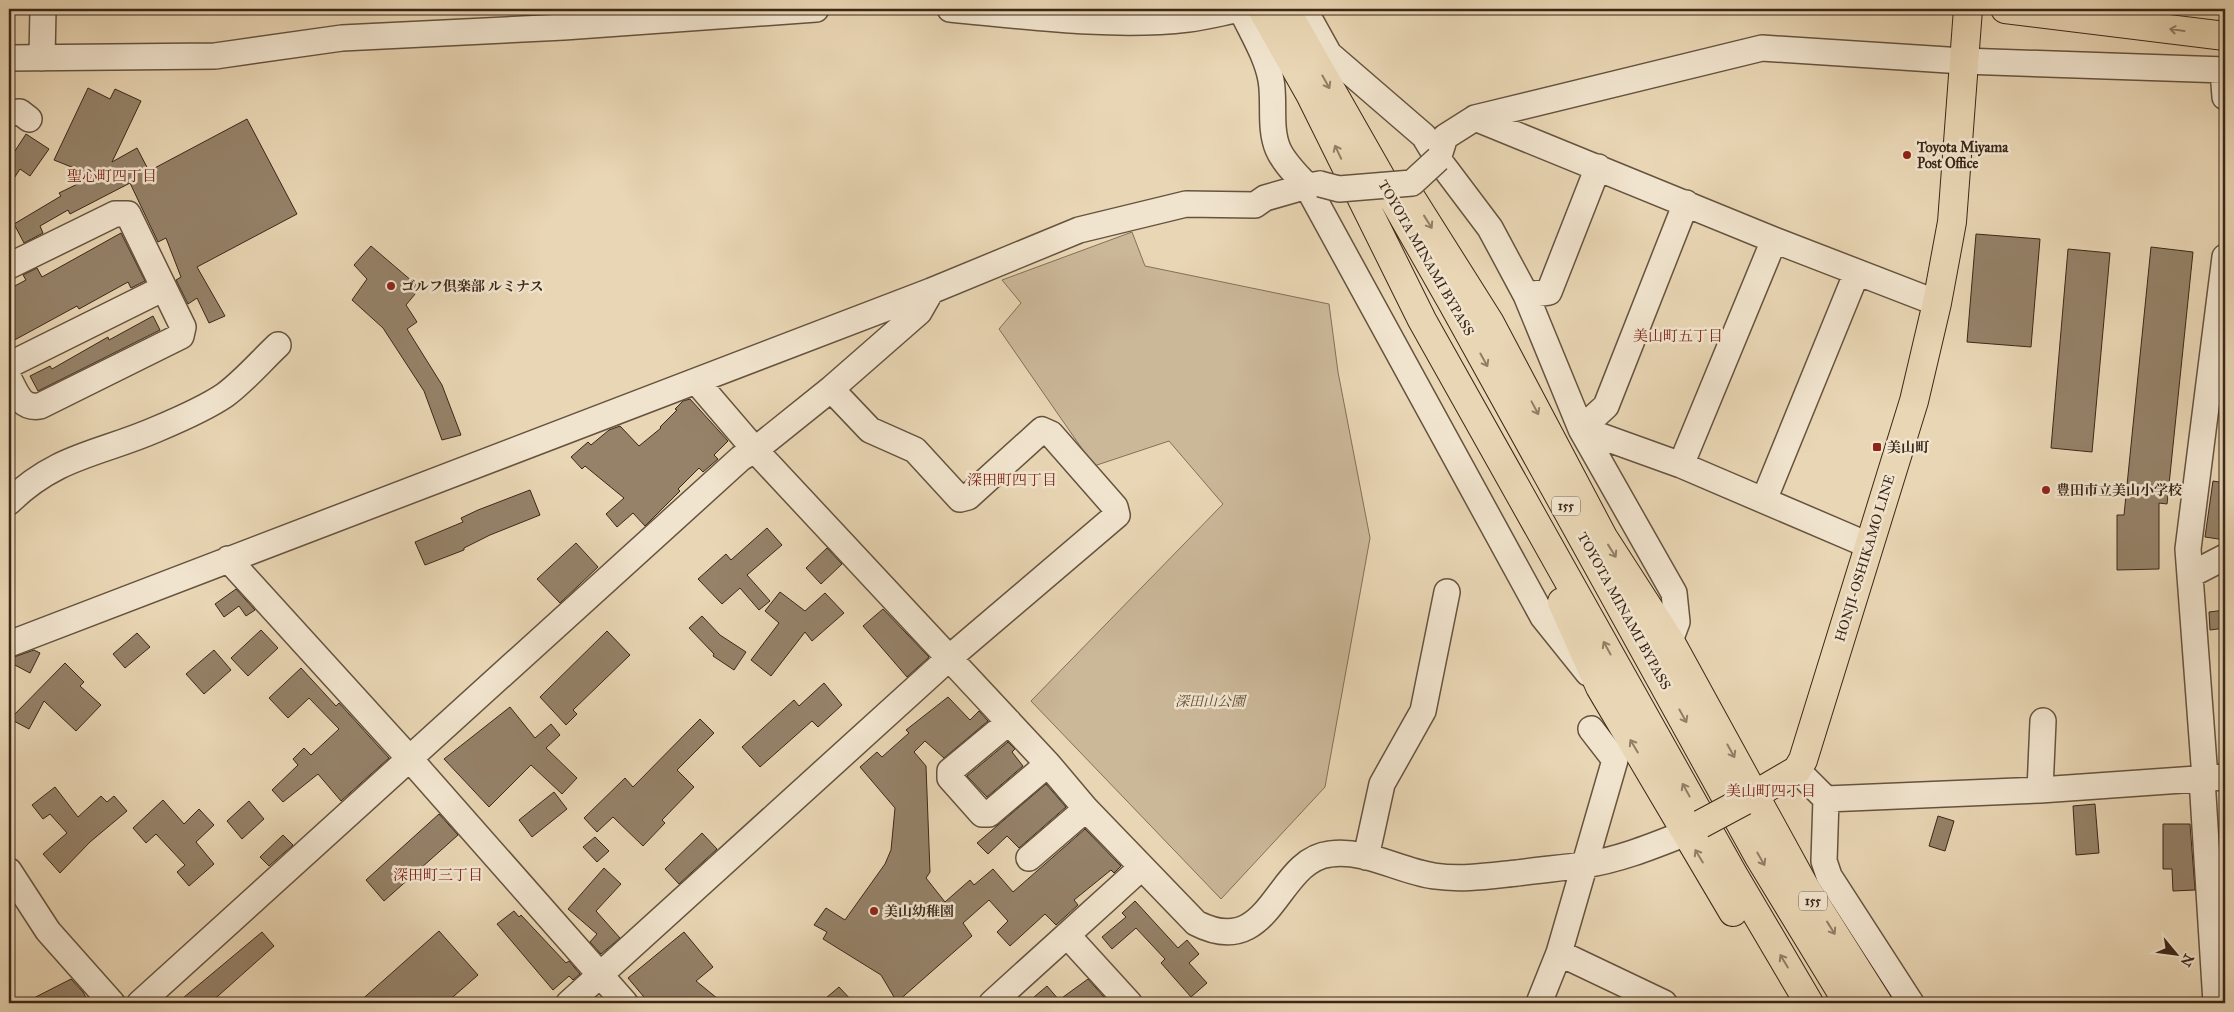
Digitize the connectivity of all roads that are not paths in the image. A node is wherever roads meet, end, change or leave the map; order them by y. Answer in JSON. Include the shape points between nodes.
{"nodes":[{"id":1,"x":816,"y":9,"type":"edge"},
{"id":2,"x":950,"y":9,"type":"edge"},
{"id":3,"x":1241,"y":9,"type":"edge"},
{"id":4,"x":1262,"y":9,"type":"edge"},
{"id":5,"x":1285,"y":9,"type":"edge"},
{"id":6,"x":1304,"y":9,"type":"edge"},
{"id":7,"x":1968,"y":9,"type":"edge"},
{"id":8,"x":2005,"y":9,"type":"edge"},
{"id":9,"x":564,"y":16,"type":"edge"},
{"id":10,"x":43,"y":18,"type":"edge"},
{"id":11,"x":2225,"y":36,"type":"edge"},
{"id":12,"x":1965,"y":50,"type":"junction"},
{"id":13,"x":9,"y":58,"type":"edge"},
{"id":14,"x":42,"y":58,"type":"junction"},
{"id":15,"x":2224,"y":70,"type":"edge"},
{"id":16,"x":2225,"y":96,"type":"edge"},
{"id":17,"x":1344,"y":114,"type":"junction"},
{"id":18,"x":1475,"y":118,"type":"junction"},
{"id":19,"x":1438,"y":159,"type":"junction"},
{"id":20,"x":1598,"y":167,"type":"junction"},
{"id":21,"x":1350,"y":176,"type":"junction"},
{"id":22,"x":1313,"y":185,"type":"junction"},
{"id":23,"x":1686,"y":203,"type":"junction"},
{"id":24,"x":1774,"y":240,"type":"junction"},
{"id":25,"x":2225,"y":257,"type":"edge"},
{"id":26,"x":9,"y":266,"type":"edge"},
{"id":27,"x":1857,"y":272,"type":"junction"},
{"id":28,"x":164,"y":288,"type":"junction"},
{"id":29,"x":931,"y":291,"type":"junction"},
{"id":30,"x":1526,"y":295,"type":"junction"},
{"id":31,"x":1937,"y":303,"type":"junction"},
{"id":32,"x":278,"y":345,"type":"dead end"},
{"id":33,"x":9,"y":365,"type":"edge"},
{"id":34,"x":9,"y":379,"type":"edge"},
{"id":35,"x":696,"y":381,"type":"junction"},
{"id":36,"x":831,"y":389,"type":"junction"},
{"id":37,"x":1581,"y":429,"type":"junction"},
{"id":38,"x":755,"y":450,"type":"junction"},
{"id":39,"x":1681,"y":465,"type":"junction"},
{"id":40,"x":1764,"y":500,"type":"junction"},
{"id":41,"x":9,"y":502,"type":"edge"},
{"id":42,"x":1868,"y":545,"type":"junction"},
{"id":43,"x":2225,"y":557,"type":"edge"},
{"id":44,"x":228,"y":559,"type":"junction"},
{"id":45,"x":2190,"y":575,"type":"junction"},
{"id":46,"x":1447,"y":592,"type":"dead end"},
{"id":47,"x":1670,"y":641,"type":"junction"},
{"id":48,"x":9,"y":644,"type":"edge"},
{"id":49,"x":948,"y":659,"type":"junction"},
{"id":50,"x":1600,"y":688,"type":"junction"},
{"id":51,"x":2044,"y":720,"type":"dead end"},
{"id":52,"x":1009,"y":722,"type":"junction"},
{"id":53,"x":1591,"y":729,"type":"dead end"},
{"id":54,"x":409,"y":758,"type":"junction"},
{"id":55,"x":1048,"y":764,"type":"junction"},
{"id":56,"x":1797,"y":770,"type":"junction"},
{"id":57,"x":2211,"y":778,"type":"edge"},
{"id":58,"x":2040,"y":790,"type":"junction"},
{"id":59,"x":1749,"y":798,"type":"junction"},
{"id":60,"x":1826,"y":799,"type":"junction"},
{"id":61,"x":1086,"y":809,"type":"junction"},
{"id":62,"x":1693,"y":828,"type":"junction"},
{"id":63,"x":1366,"y":857,"type":"junction"},
{"id":64,"x":1029,"y":858,"type":"dead end"},
{"id":65,"x":1586,"y":865,"type":"junction"},
{"id":66,"x":1141,"y":868,"type":"junction"},
{"id":67,"x":9,"y":870,"type":"edge"},
{"id":68,"x":1068,"y":935,"type":"junction"},
{"id":69,"x":1559,"y":954,"type":"junction"},
{"id":70,"x":600,"y":975,"type":"junction"},
{"id":71,"x":1905,"y":993,"type":"edge"},
{"id":72,"x":1876,"y":1001,"type":"edge"},
{"id":73,"x":107,"y":1002,"type":"edge"},
{"id":74,"x":140,"y":1003,"type":"edge"},
{"id":75,"x":569,"y":1003,"type":"edge"},
{"id":76,"x":625,"y":1003,"type":"edge"},
{"id":77,"x":992,"y":1003,"type":"edge"},
{"id":78,"x":1129,"y":1003,"type":"edge"},
{"id":79,"x":1539,"y":1003,"type":"edge"},
{"id":80,"x":1664,"y":1003,"type":"edge"},
{"id":81,"x":1787,"y":1003,"type":"edge"},
{"id":82,"x":1809,"y":1003,"type":"edge"},
{"id":83,"x":1848,"y":1003,"type":"edge"},
{"id":84,"x":2216,"y":1003,"type":"edge"}],
"edges":[{"from":1,"to":9,"type":"street"},
{"from":2,"to":3,"type":"street","via":[[1058,19],[1149,21],[1189,19]]},
{"from":3,"to":22,"type":"street","via":[[1266,61],[1278,149],[1285,161]]},
{"from":21,"to":4,"type":"main road","name":"TOYOTA MINAMI BYPASS","number":"155","one_way":true,"via":[[1311,96]]},
{"from":5,"to":17,"type":"main road","name":"TOYOTA MINAMI BYPASS","number":"155","one_way":true},
{"from":6,"to":19,"type":"street","via":[[1330,54],[1424,136]]},
{"from":7,"to":12,"type":"main road","name":"HONJI-OSHIKAMO LINE"},
{"from":11,"to":8,"type":"main road","one_way":true},
{"from":9,"to":14,"type":"street","via":[[342,38],[215,56]]},
{"from":10,"to":14,"type":"street"},
{"from":12,"to":15,"type":"street"},
{"from":12,"to":18,"type":"street","via":[[1762,48]]},
{"from":12,"to":31,"type":"main road","name":"HONJI-OSHIKAMO LINE","via":[[1952,222]]},
{"from":13,"to":14,"type":"street"},
{"from":15,"to":16,"type":"street"},
{"from":17,"to":47,"type":"main road","number":"155","one_way":true,"via":[[1419,206],[1490,323],[1603,537]]},
{"from":17,"to":83,"type":"main road","name":"TOYOTA MINAMI BYPASS","number":"155","one_way":true,"via":[[1760,857]]},
{"from":18,"to":19,"type":"street","via":[[1445,137]]},
{"from":18,"to":20,"type":"street"},
{"from":19,"to":22,"type":"street","bridge":true,"via":[[1412,184],[1339,189]]},
{"from":19,"to":30,"type":"street","via":[[1490,228]]},
{"from":20,"to":23,"type":"street"},
{"from":20,"to":30,"type":"street","via":[[1549,292]]},
{"from":21,"to":50,"type":"main road","number":"155","via":[[1373,241],[1462,425],[1569,614]]},
{"from":82,"to":21,"type":"main road","name":"TOYOTA MINAMI BYPASS","number":"155","one_way":true,"via":[[1733,874],[1427,329]]},
{"from":22,"to":29,"type":"street","via":[[1266,198],[1255,205],[1186,204],[1079,230]]},
{"from":22,"to":50,"type":"street","via":[[1543,617]]},
{"from":23,"to":24,"type":"street"},
{"from":23,"to":37,"type":"street","via":[[1606,406]]},
{"from":24,"to":27,"type":"street"},
{"from":24,"to":39,"type":"street"},
{"from":25,"to":45,"type":"street","via":[[2188,548]]},
{"from":26,"to":28,"type":"street","via":[[115,214],[128,214]]},
{"from":27,"to":31,"type":"street"},
{"from":27,"to":40,"type":"street"},
{"from":28,"to":33,"type":"street"},
{"from":28,"to":34,"type":"street","via":[[183,327],[181,336],[40,406],[31,407],[22,402]]},
{"from":29,"to":35,"type":"street"},
{"from":29,"to":36,"type":"street","via":[[919,312]]},
{"from":30,"to":37,"type":"street"},
{"from":31,"to":42,"type":"main road","name":"HONJI-OSHIKAMO LINE","via":[[1914,401]]},
{"from":32,"to":41,"type":"street","via":[[225,395],[157,430],[77,456],[47,470]]},
{"from":35,"to":38,"type":"street"},
{"from":35,"to":44,"type":"street"},
{"from":36,"to":38,"type":"street"},
{"from":36,"to":49,"type":"street","via":[[870,430],[915,450],[960,499],[968,498],[1042,430],[1051,434],[1115,507],[1117,515]]},
{"from":37,"to":39,"type":"street"},
{"from":37,"to":47,"type":"street","via":[[1674,593],[1678,622]]},
{"from":38,"to":49,"type":"street"},
{"from":38,"to":54,"type":"street","via":[[741,458]]},
{"from":39,"to":40,"type":"street"},
{"from":40,"to":42,"type":"street"},
{"from":42,"to":56,"type":"main road","name":"HONJI-OSHIKAMO LINE","via":[[1817,718]]},
{"from":43,"to":45,"type":"street"},
{"from":44,"to":48,"type":"street"},
{"from":44,"to":54,"type":"street"},
{"from":45,"to":57,"type":"street"},
{"from":46,"to":63,"type":"street","via":[[1423,712],[1382,784]]},
{"from":47,"to":59,"type":"main road","number":"155","one_way":true},
{"from":49,"to":52,"type":"street"},
{"from":49,"to":70,"type":"street"},
{"from":62,"to":50,"type":"main road","number":"155","one_way":true},
{"from":51,"to":58,"type":"street"},
{"from":52,"to":55,"type":"street"},
{"from":52,"to":55,"type":"street","via":[[950,771],[950,778],[982,814],[989,814]]},
{"from":53,"to":65,"type":"street","via":[[1615,760]]},
{"from":54,"to":70,"type":"street"},
{"from":54,"to":74,"type":"street"},
{"from":55,"to":61,"type":"street"},
{"from":56,"to":59,"type":"main road"},
{"from":56,"to":60,"type":"street"},
{"from":57,"to":58,"type":"street"},
{"from":57,"to":84,"type":"street"},
{"from":58,"to":60,"type":"street"},
{"from":59,"to":62,"type":"main road","bridge":true},
{"from":59,"to":72,"type":"main road","number":"155","one_way":true},
{"from":60,"to":71,"type":"street","via":[[1824,861],[1829,876]]},
{"from":61,"to":64,"type":"street"},
{"from":61,"to":66,"type":"street"},
{"from":62,"to":65,"type":"street","via":[[1645,849]]},
{"from":81,"to":62,"type":"main road","number":"155","one_way":true},
{"from":63,"to":65,"type":"street","via":[[1431,876],[1459,879]]},
{"from":63,"to":66,"type":"street","via":[[1346,853],[1315,857],[1256,921],[1242,930],[1226,933],[1196,923]]},
{"from":65,"to":69,"type":"street"},
{"from":66,"to":68,"type":"street"},
{"from":67,"to":73,"type":"street","via":[[48,931]]},
{"from":68,"to":77,"type":"street"},
{"from":68,"to":78,"type":"street"},
{"from":69,"to":79,"type":"street"},
{"from":69,"to":80,"type":"street"},
{"from":70,"to":75,"type":"street"},
{"from":70,"to":76,"type":"street"},
{"from":71,"to":72,"type":"street"}]}
